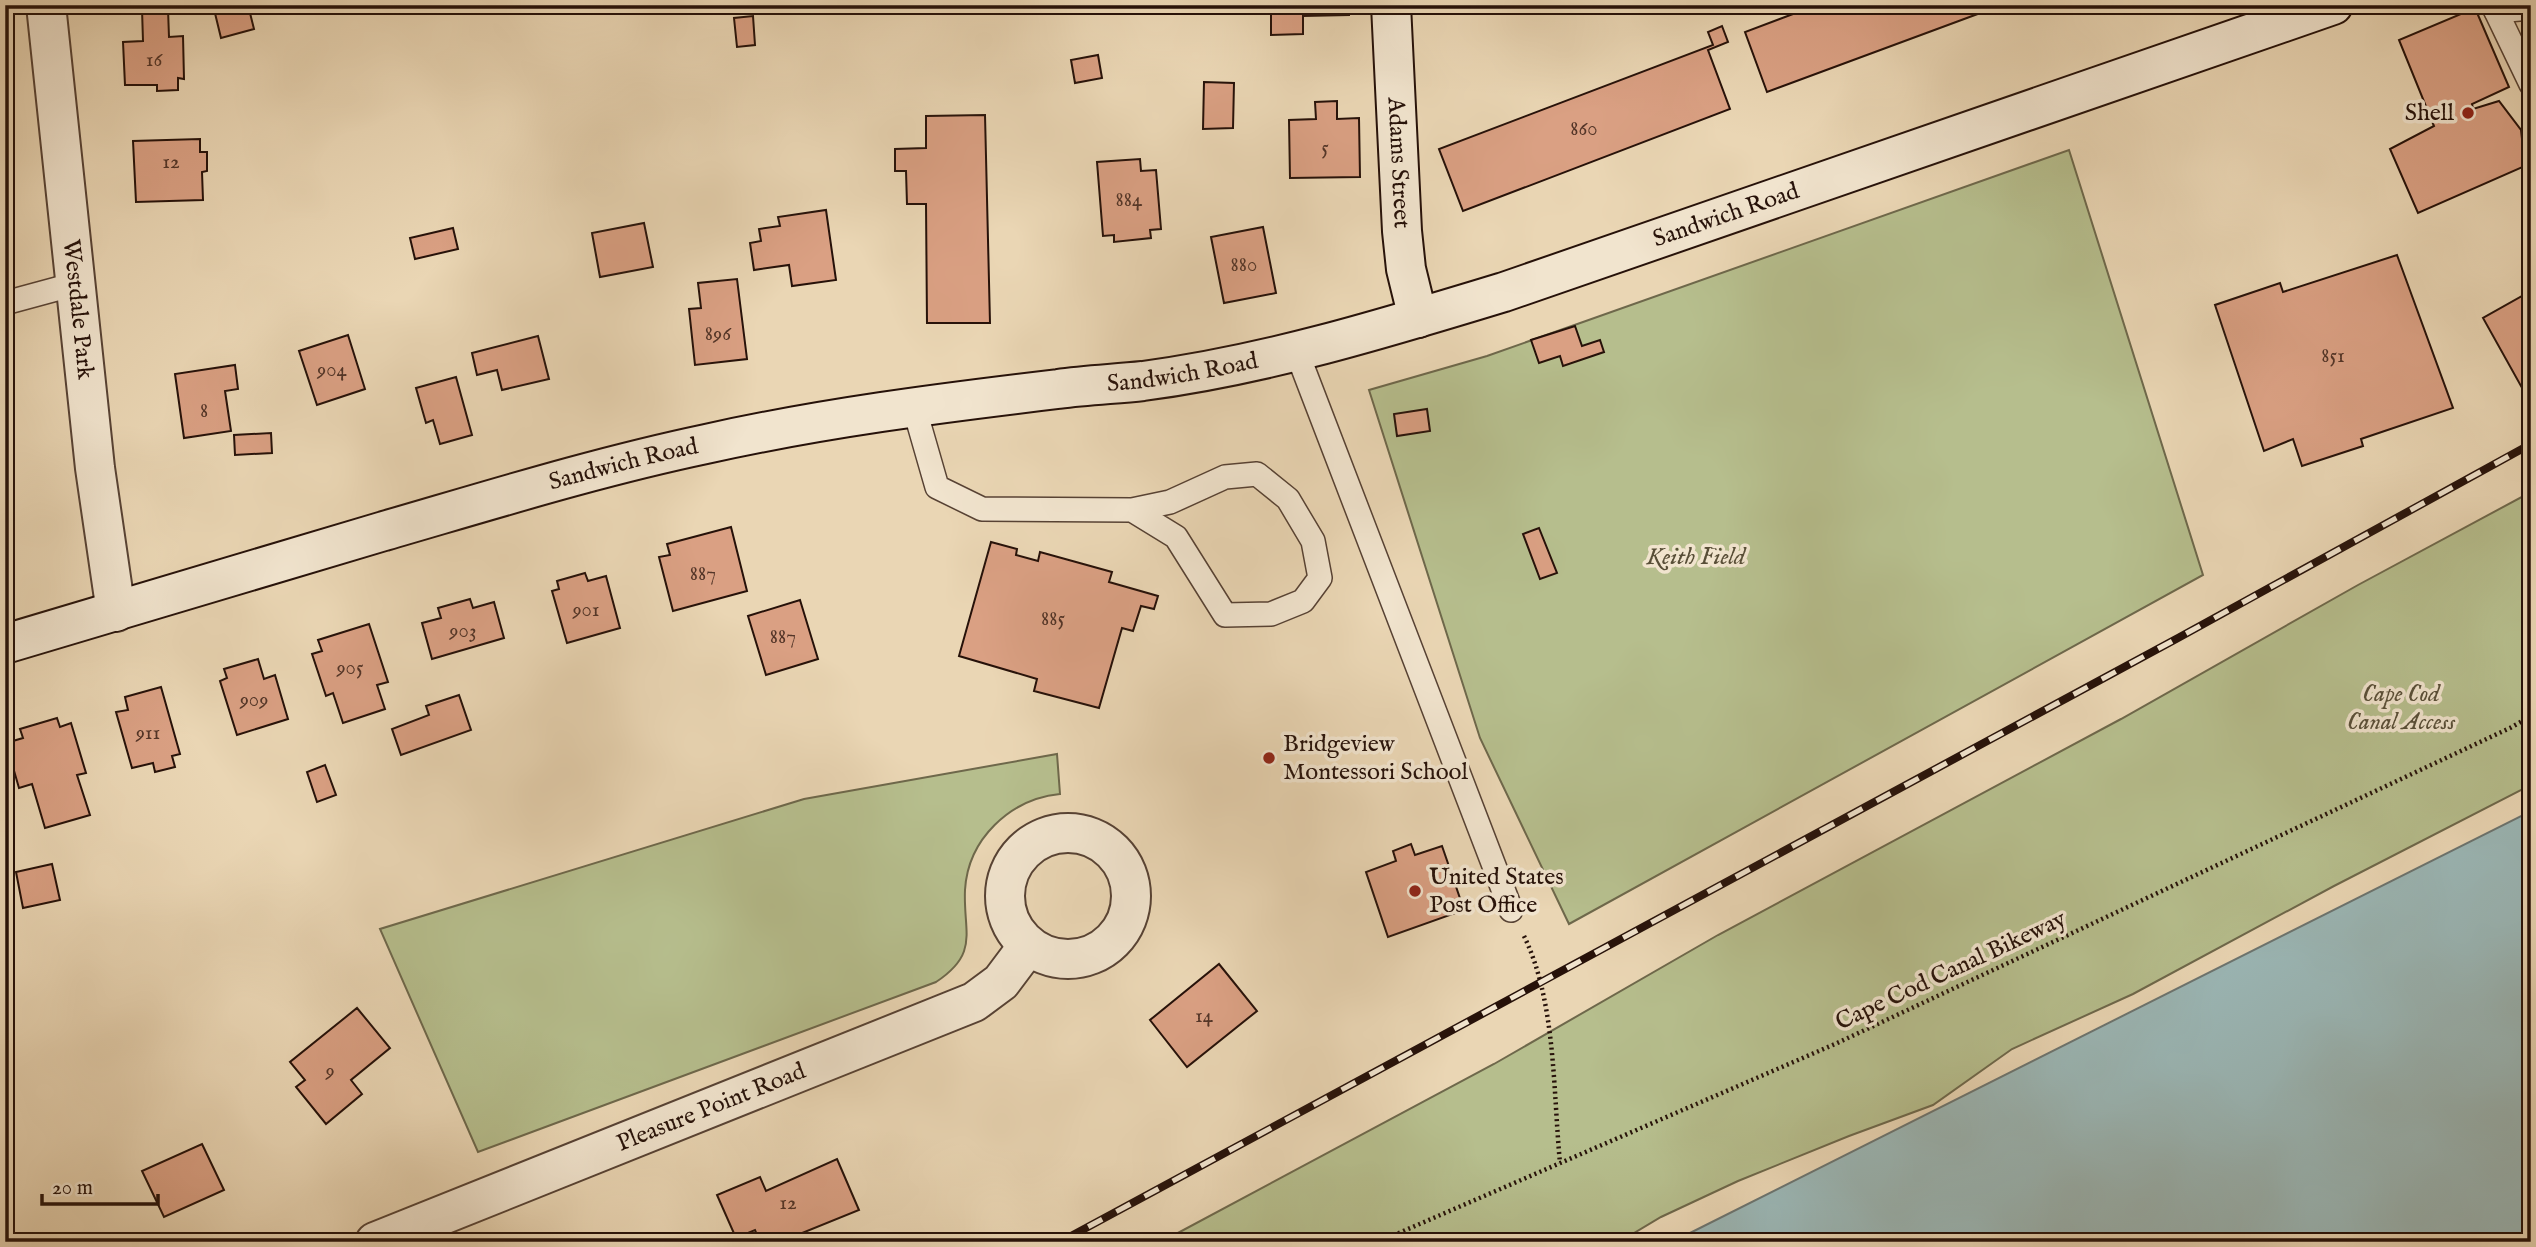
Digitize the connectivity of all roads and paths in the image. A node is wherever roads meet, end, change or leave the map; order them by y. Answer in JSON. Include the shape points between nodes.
{"nodes":[{"id":1,"x":46,"y":5,"type":"edge"},
{"id":2,"x":1391,"y":5,"type":"edge"},
{"id":3,"x":2333,"y":5,"type":"edge"},
{"id":4,"x":2494,"y":8,"type":"edge"},
{"id":5,"x":2531,"y":8,"type":"edge"},
{"id":6,"x":2531,"y":84,"type":"edge"},
{"id":7,"x":75,"y":284,"type":"junction"},
{"id":8,"x":5,"y":303,"type":"edge"},
{"id":9,"x":1419,"y":318,"type":"junction"},
{"id":10,"x":1296,"y":350,"type":"junction"},
{"id":11,"x":914,"y":407,"type":"junction"},
{"id":12,"x":1132,"y":510,"type":"junction"},
{"id":13,"x":116,"y":611,"type":"junction"},
{"id":14,"x":5,"y":643,"type":"edge"},
{"id":15,"x":2531,"y":716,"type":"edge"},
{"id":16,"x":1511,"y":910,"type":"joint"},
{"id":17,"x":1028,"y":946,"type":"dead end"},
{"id":18,"x":1560,"y":1164,"type":"junction"},
{"id":19,"x":375,"y":1242,"type":"edge"},
{"id":20,"x":1378,"y":1242,"type":"edge"}],
"edges":[{"from":1,"to":7,"type":"main road","name":"Westdale Park"},
{"from":2,"to":9,"type":"main road","name":"Adams Street","via":[[1402,231]]},
{"from":3,"to":9,"type":"main road","name":"Sandwich Road"},
{"from":4,"to":5,"type":"lane"},
{"from":4,"to":6,"type":"lane"},
{"from":7,"to":8,"type":"lane"},
{"from":7,"to":13,"type":"main road","name":"Westdale Park"},
{"from":9,"to":10,"type":"main road","name":"Sandwich Road"},
{"from":10,"to":11,"type":"main road","name":"Sandwich Road","via":[[1144,380]]},
{"from":10,"to":16,"type":"lane"},
{"from":11,"to":12,"type":"lane","via":[[937,487],[982,509]]},
{"from":11,"to":13,"type":"main road","name":"Sandwich Road","via":[[779,429],[607,467]]},
{"from":12,"to":12,"type":"lane","via":[[1176,537],[1225,615],[1271,614],[1303,601],[1320,578],[1312,541],[1289,499],[1257,474],[1225,477],[1170,502]]},
{"from":13,"to":14,"type":"main road","name":"Sandwich Road"},
{"from":15,"to":18,"type":"path","name":"Cape Cod Canal Bikeway","via":[[1848,1038]]},
{"from":16,"to":18,"type":"path","via":[[1534,956],[1549,1026]]},
{"from":17,"to":19,"type":"main road","name":"Pleasure Point Road","via":[[1001,982],[974,1002]]},
{"from":18,"to":20,"type":"path","name":"Cape Cod Canal Bikeway"}]}
